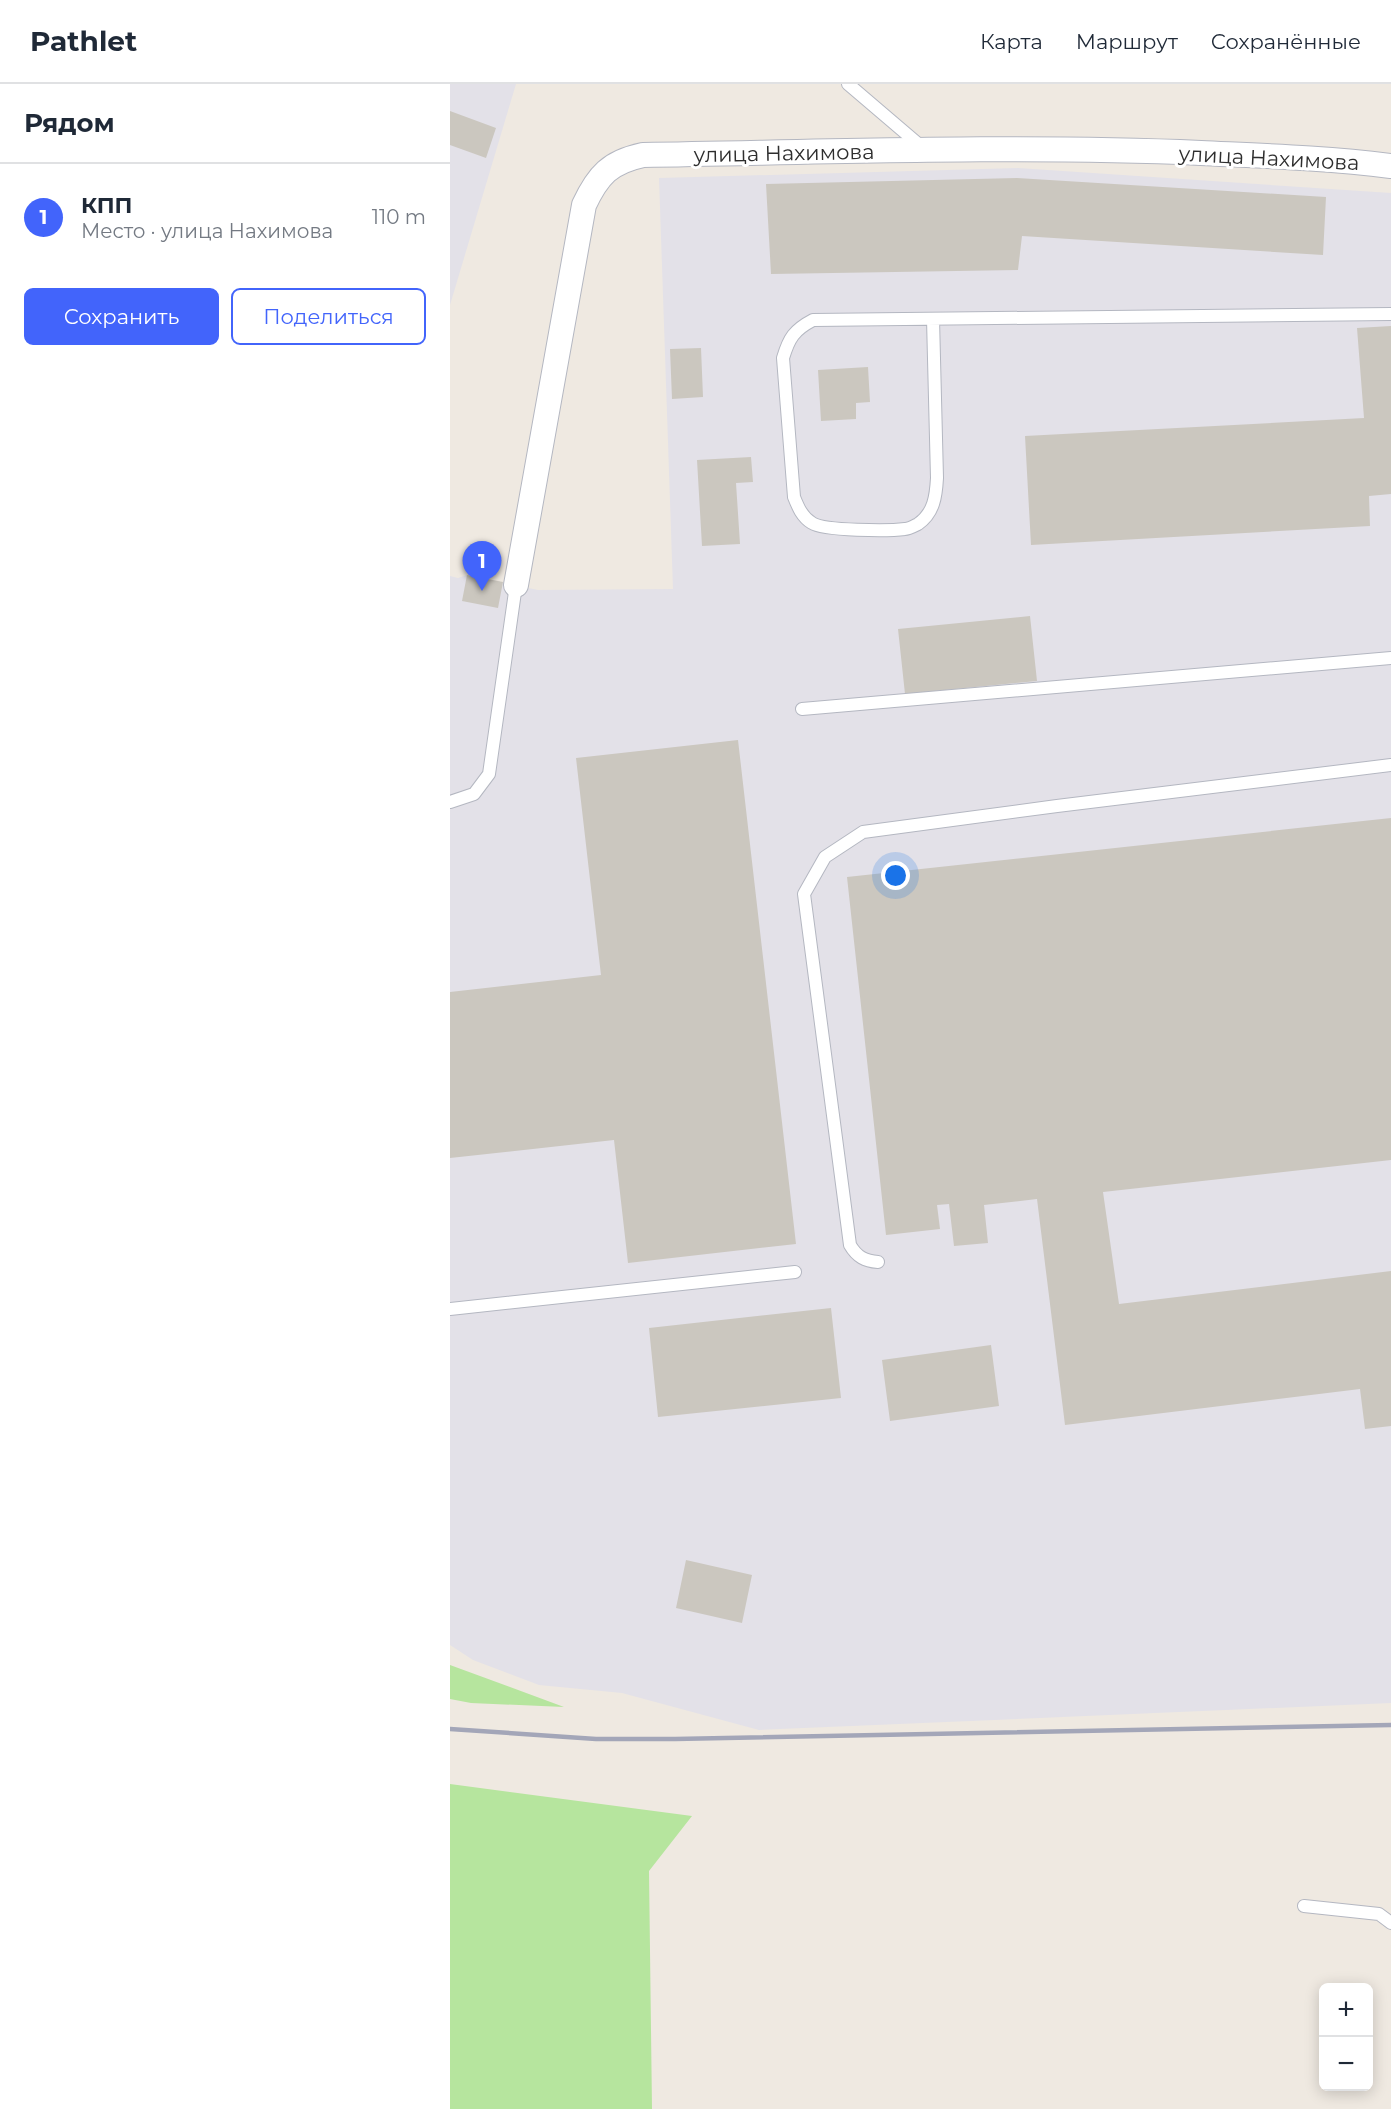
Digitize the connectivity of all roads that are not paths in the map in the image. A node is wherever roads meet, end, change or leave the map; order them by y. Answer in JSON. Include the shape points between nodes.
{"nodes":[{"id":1,"x":848,"y":84,"type":"edge"},
{"id":2,"x":926,"y":151,"type":"junction"},
{"id":3,"x":1391,"y":166,"type":"edge"},
{"id":4,"x":1391,"y":314,"type":"edge"},
{"id":5,"x":933,"y":319,"type":"junction"},
{"id":6,"x":516,"y":585,"type":"joint"},
{"id":7,"x":1391,"y":658,"type":"edge"},
{"id":8,"x":802,"y":709,"type":"dead end"},
{"id":9,"x":1391,"y":765,"type":"edge"},
{"id":10,"x":450,"y":802,"type":"edge"},
{"id":11,"x":878,"y":1262,"type":"dead end"},
{"id":12,"x":795,"y":1272,"type":"dead end"},
{"id":13,"x":450,"y":1309,"type":"edge"},
{"id":14,"x":1304,"y":1906,"type":"dead end"},
{"id":15,"x":1391,"y":1923,"type":"edge"}],
"edges":[{"from":1,"to":2,"type":"lane"},
{"from":2,"to":3,"type":"street","name":"улица Нахимова","via":[[1159,152]]},
{"from":2,"to":6,"type":"street","name":"улица Нахимова","via":[[644,155],[602,174],[584,205]]},
{"from":4,"to":5,"type":"lane"},
{"from":5,"to":5,"type":"lane","via":[[813,320],[789,339],[783,358],[794,496],[801,513],[813,524],[832,529],[908,529],[929,513],[936,499],[937,478]]},
{"from":6,"to":10,"type":"lane","via":[[489,774],[474,794]]},
{"from":7,"to":8,"type":"lane"},
{"from":9,"to":11,"type":"lane","via":[[863,832],[825,857],[804,894],[850,1245],[860,1257]]},
{"from":12,"to":13,"type":"lane"},
{"from":14,"to":15,"type":"lane","via":[[1378,1914]]}]}
